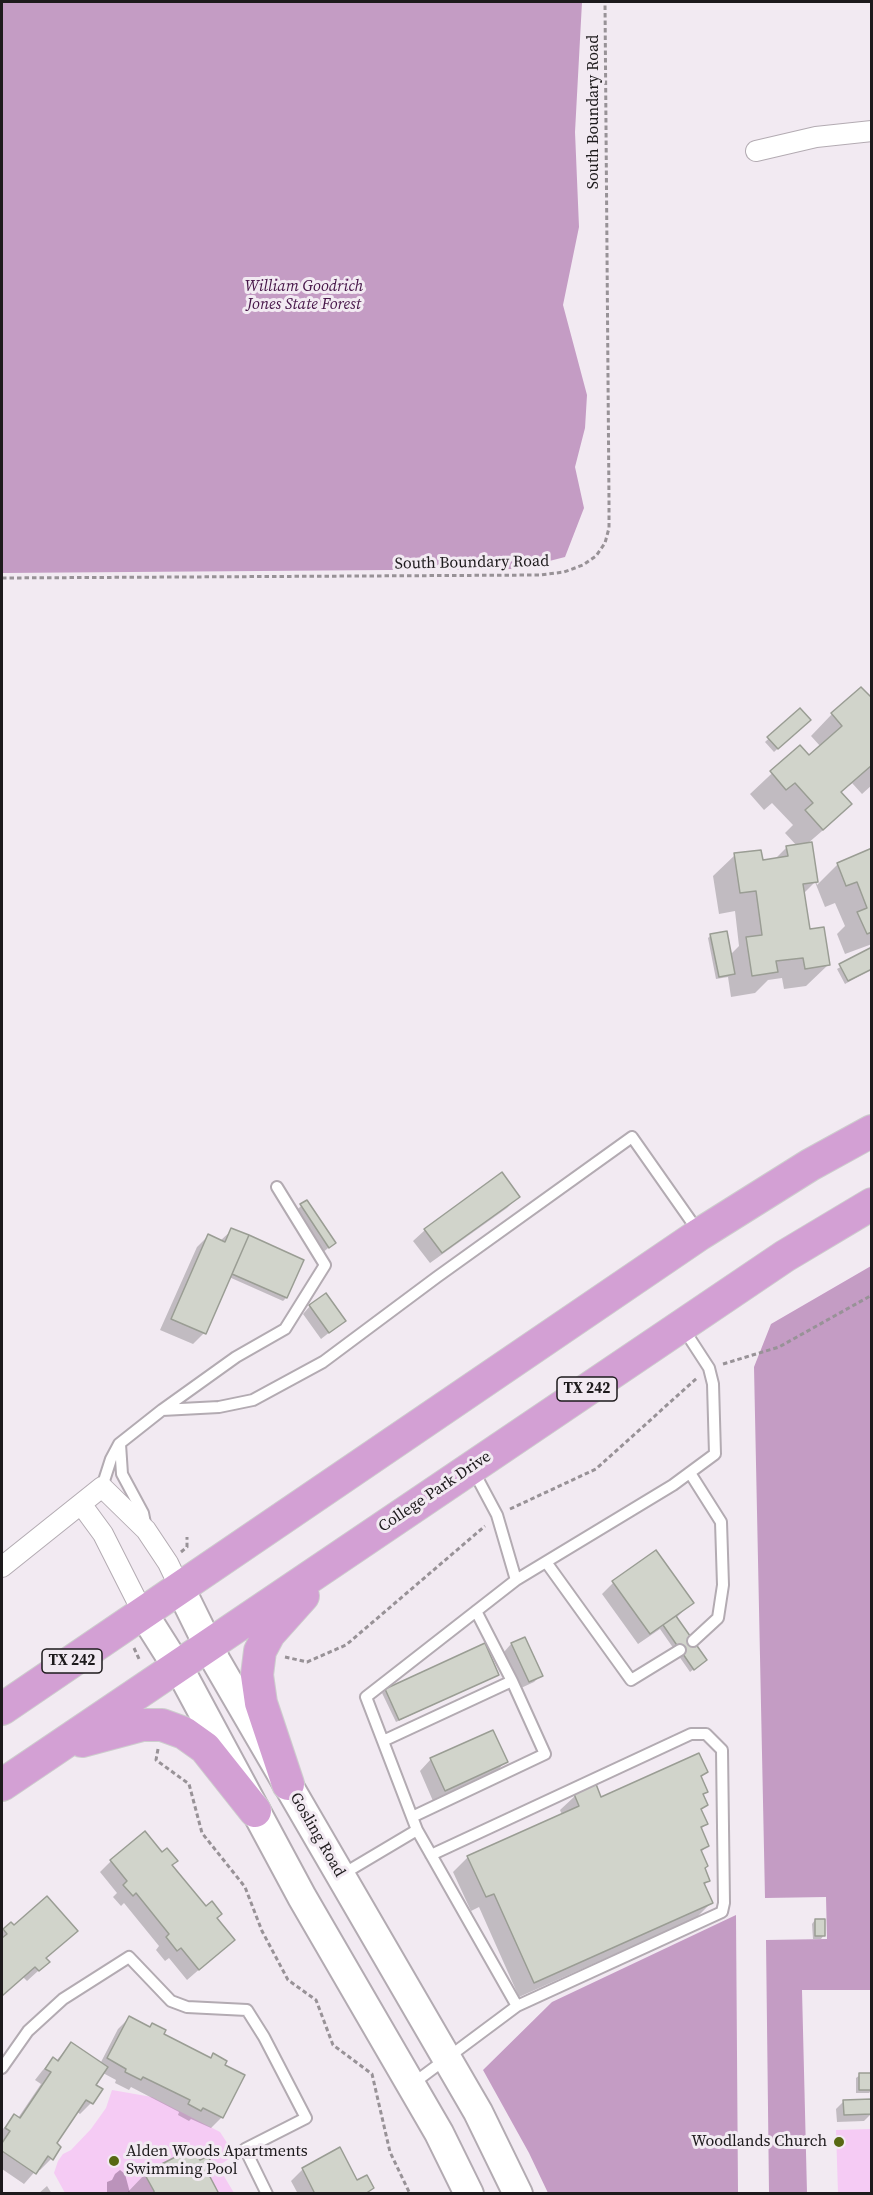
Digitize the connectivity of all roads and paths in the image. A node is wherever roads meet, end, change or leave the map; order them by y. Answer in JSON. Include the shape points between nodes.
{"nodes":[{"id":1,"x":605,"y":2,"type":"edge"},
{"id":2,"x":872,"y":131,"type":"edge"},
{"id":3,"x":756,"y":151,"type":"dead end"},
{"id":4,"x":2,"y":578,"type":"edge"},
{"id":5,"x":872,"y":1131,"type":"edge"},
{"id":6,"x":277,"y":1187,"type":"dead end"},
{"id":7,"x":872,"y":1204,"type":"edge"},
{"id":8,"x":700,"y":1234,"type":"junction"},
{"id":9,"x":872,"y":1295,"type":"edge"},
{"id":10,"x":681,"y":1326,"type":"junction"},
{"id":11,"x":709,"y":1368,"type":"junction"},
{"id":12,"x":162,"y":1410,"type":"junction"},
{"id":13,"x":120,"y":1444,"type":"junction"},
{"id":14,"x":471,"y":1467,"type":"junction"},
{"id":15,"x":690,"y":1473,"type":"junction"},
{"id":16,"x":102,"y":1487,"type":"junction"},
{"id":17,"x":81,"y":1504,"type":"junction"},
{"id":18,"x":497,"y":1515,"type":"junction"},
{"id":19,"x":146,"y":1530,"type":"junction"},
{"id":20,"x":338,"y":1557,"type":"junction"},
{"id":21,"x":546,"y":1562,"type":"junction"},
{"id":22,"x":2,"y":1567,"type":"edge"},
{"id":23,"x":516,"y":1580,"type":"junction"},
{"id":24,"x":180,"y":1588,"type":"junction"},
{"id":25,"x":476,"y":1611,"type":"junction"},
{"id":26,"x":143,"y":1613,"type":"junction"},
{"id":27,"x":693,"y":1641,"type":"dead end"},
{"id":28,"x":209,"y":1645,"type":"junction"},
{"id":29,"x":680,"y":1650,"type":"dead end"},
{"id":30,"x":260,"y":1651,"type":"junction"},
{"id":31,"x":177,"y":1666,"type":"junction"},
{"id":32,"x":512,"y":1681,"type":"junction"},
{"id":33,"x":2,"y":1709,"type":"edge"},
{"id":34,"x":162,"y":1725,"type":"junction"},
{"id":35,"x":383,"y":1741,"type":"junction"},
{"id":36,"x":55,"y":1749,"type":"junction"},
{"id":37,"x":288,"y":1784,"type":"junction"},
{"id":38,"x":2,"y":1785,"type":"edge"},
{"id":39,"x":255,"y":1811,"type":"junction"},
{"id":40,"x":412,"y":1817,"type":"junction"},
{"id":41,"x":417,"y":1830,"type":"junction"},
{"id":42,"x":431,"y":1855,"type":"junction"},
{"id":43,"x":340,"y":1876,"type":"junction"},
{"id":44,"x":517,"y":2006,"type":"junction"},
{"id":45,"x":446,"y":2059,"type":"junction"},
{"id":46,"x":2,"y":2068,"type":"edge"},
{"id":47,"x":411,"y":2085,"type":"junction"},
{"id":48,"x":267,"y":2193,"type":"edge"},
{"id":49,"x":410,"y":2193,"type":"edge"},
{"id":50,"x":469,"y":2193,"type":"edge"},
{"id":51,"x":518,"y":2193,"type":"edge"}],
"edges":[{"from":1,"to":4,"type":"path","name":"South Boundary Road","via":[[609,528],[596,556],[564,572],[540,575]]},
{"from":2,"to":3,"type":"street","via":[[816,137]]},
{"from":5,"to":8,"type":"main road","number":"TX 242"},
{"from":6,"to":12,"type":"lane","via":[[325,1265],[285,1329],[236,1357]]},
{"from":7,"to":10,"type":"main road","name":"College Park Drive","number":"TX 242","via":[[785,1256]]},
{"from":8,"to":12,"type":"lane","via":[[632,1137],[323,1362],[253,1400],[219,1407]]},
{"from":8,"to":24,"type":"main road","number":"TX 242"},
{"from":9,"to":11,"type":"path","via":[[779,1347]]},
{"from":10,"to":11,"type":"lane"},
{"from":10,"to":14,"type":"main road","name":"College Park Drive","number":"TX 242"},
{"from":11,"to":15,"type":"lane","via":[[713,1384],[714,1454]]},
{"from":11,"to":18,"type":"path","via":[[596,1469]]},
{"from":12,"to":13,"type":"lane"},
{"from":13,"to":16,"type":"lane"},
{"from":13,"to":19,"type":"lane","via":[[122,1474],[143,1512]]},
{"from":14,"to":18,"type":"lane"},
{"from":14,"to":20,"type":"main road","name":"College Park Drive","number":"TX 242"},
{"from":15,"to":21,"type":"lane"},
{"from":15,"to":27,"type":"lane","via":[[721,1522],[723,1585],[718,1618]]},
{"from":16,"to":17,"type":"street"},
{"from":16,"to":19,"type":"street","name":"Gosling Road"},
{"from":17,"to":22,"type":"street"},
{"from":17,"to":26,"type":"street","via":[[103,1534]]},
{"from":18,"to":23,"type":"lane"},
{"from":18,"to":30,"type":"path","via":[[346,1645],[307,1662]]},
{"from":19,"to":24,"type":"street","name":"Gosling Road"},
{"from":20,"to":28,"type":"main road","name":"College Park Drive","number":"TX 242"},
{"from":20,"to":30,"type":"main road","via":[[268,1634]]},
{"from":21,"to":23,"type":"lane"},
{"from":21,"to":29,"type":"lane","via":[[631,1680]]},
{"from":23,"to":25,"type":"lane"},
{"from":24,"to":26,"type":"main road","number":"TX 242"},
{"from":24,"to":28,"type":"main road","name":"Gosling Road"},
{"from":25,"to":32,"type":"lane"},
{"from":25,"to":35,"type":"lane","via":[[366,1696]]},
{"from":26,"to":31,"type":"main road"},
{"from":26,"to":33,"type":"main road","number":"TX 242"},
{"from":28,"to":31,"type":"main road","name":"College Park Drive","number":"TX 242"},
{"from":28,"to":37,"type":"main road","name":"Gosling Road"},
{"from":30,"to":37,"type":"main road","via":[[257,1675],[261,1703]]},
{"from":31,"to":36,"type":"main road","name":"College Park Drive","number":"TX 242"},
{"from":31,"to":39,"type":"main road"},
{"from":32,"to":35,"type":"lane"},
{"from":32,"to":40,"type":"lane","via":[[545,1754]]},
{"from":34,"to":36,"type":"main road","via":[[142,1725]]},
{"from":34,"to":39,"type":"main road","via":[[184,1733],[205,1748]]},
{"from":34,"to":49,"type":"path","via":[[156,1760],[189,1784],[202,1833],[245,1887],[262,1931],[288,1980],[316,2000],[333,2045],[372,2074],[390,2152]]},
{"from":35,"to":40,"type":"lane"},
{"from":36,"to":38,"type":"main road","name":"College Park Drive","number":"TX 242"},
{"from":37,"to":43,"type":"main road","name":"Gosling Road"},
{"from":39,"to":47,"type":"main road"},
{"from":40,"to":41,"type":"lane"},
{"from":41,"to":42,"type":"lane"},
{"from":41,"to":43,"type":"lane"},
{"from":42,"to":44,"type":"lane"},
{"from":42,"to":44,"type":"lane","via":[[691,1734],[706,1734],[722,1750],[722,1912]]},
{"from":43,"to":45,"type":"main road","name":"Gosling Road"},
{"from":44,"to":45,"type":"lane"},
{"from":45,"to":47,"type":"lane"},
{"from":45,"to":51,"type":"main road","name":"Gosling Road","via":[[478,2112]]},
{"from":46,"to":48,"type":"lane","via":[[28,2031],[63,1999],[129,1957],[171,2001],[187,2007],[247,2010],[306,2118],[245,2149]]},
{"from":47,"to":50,"type":"main road"}]}
